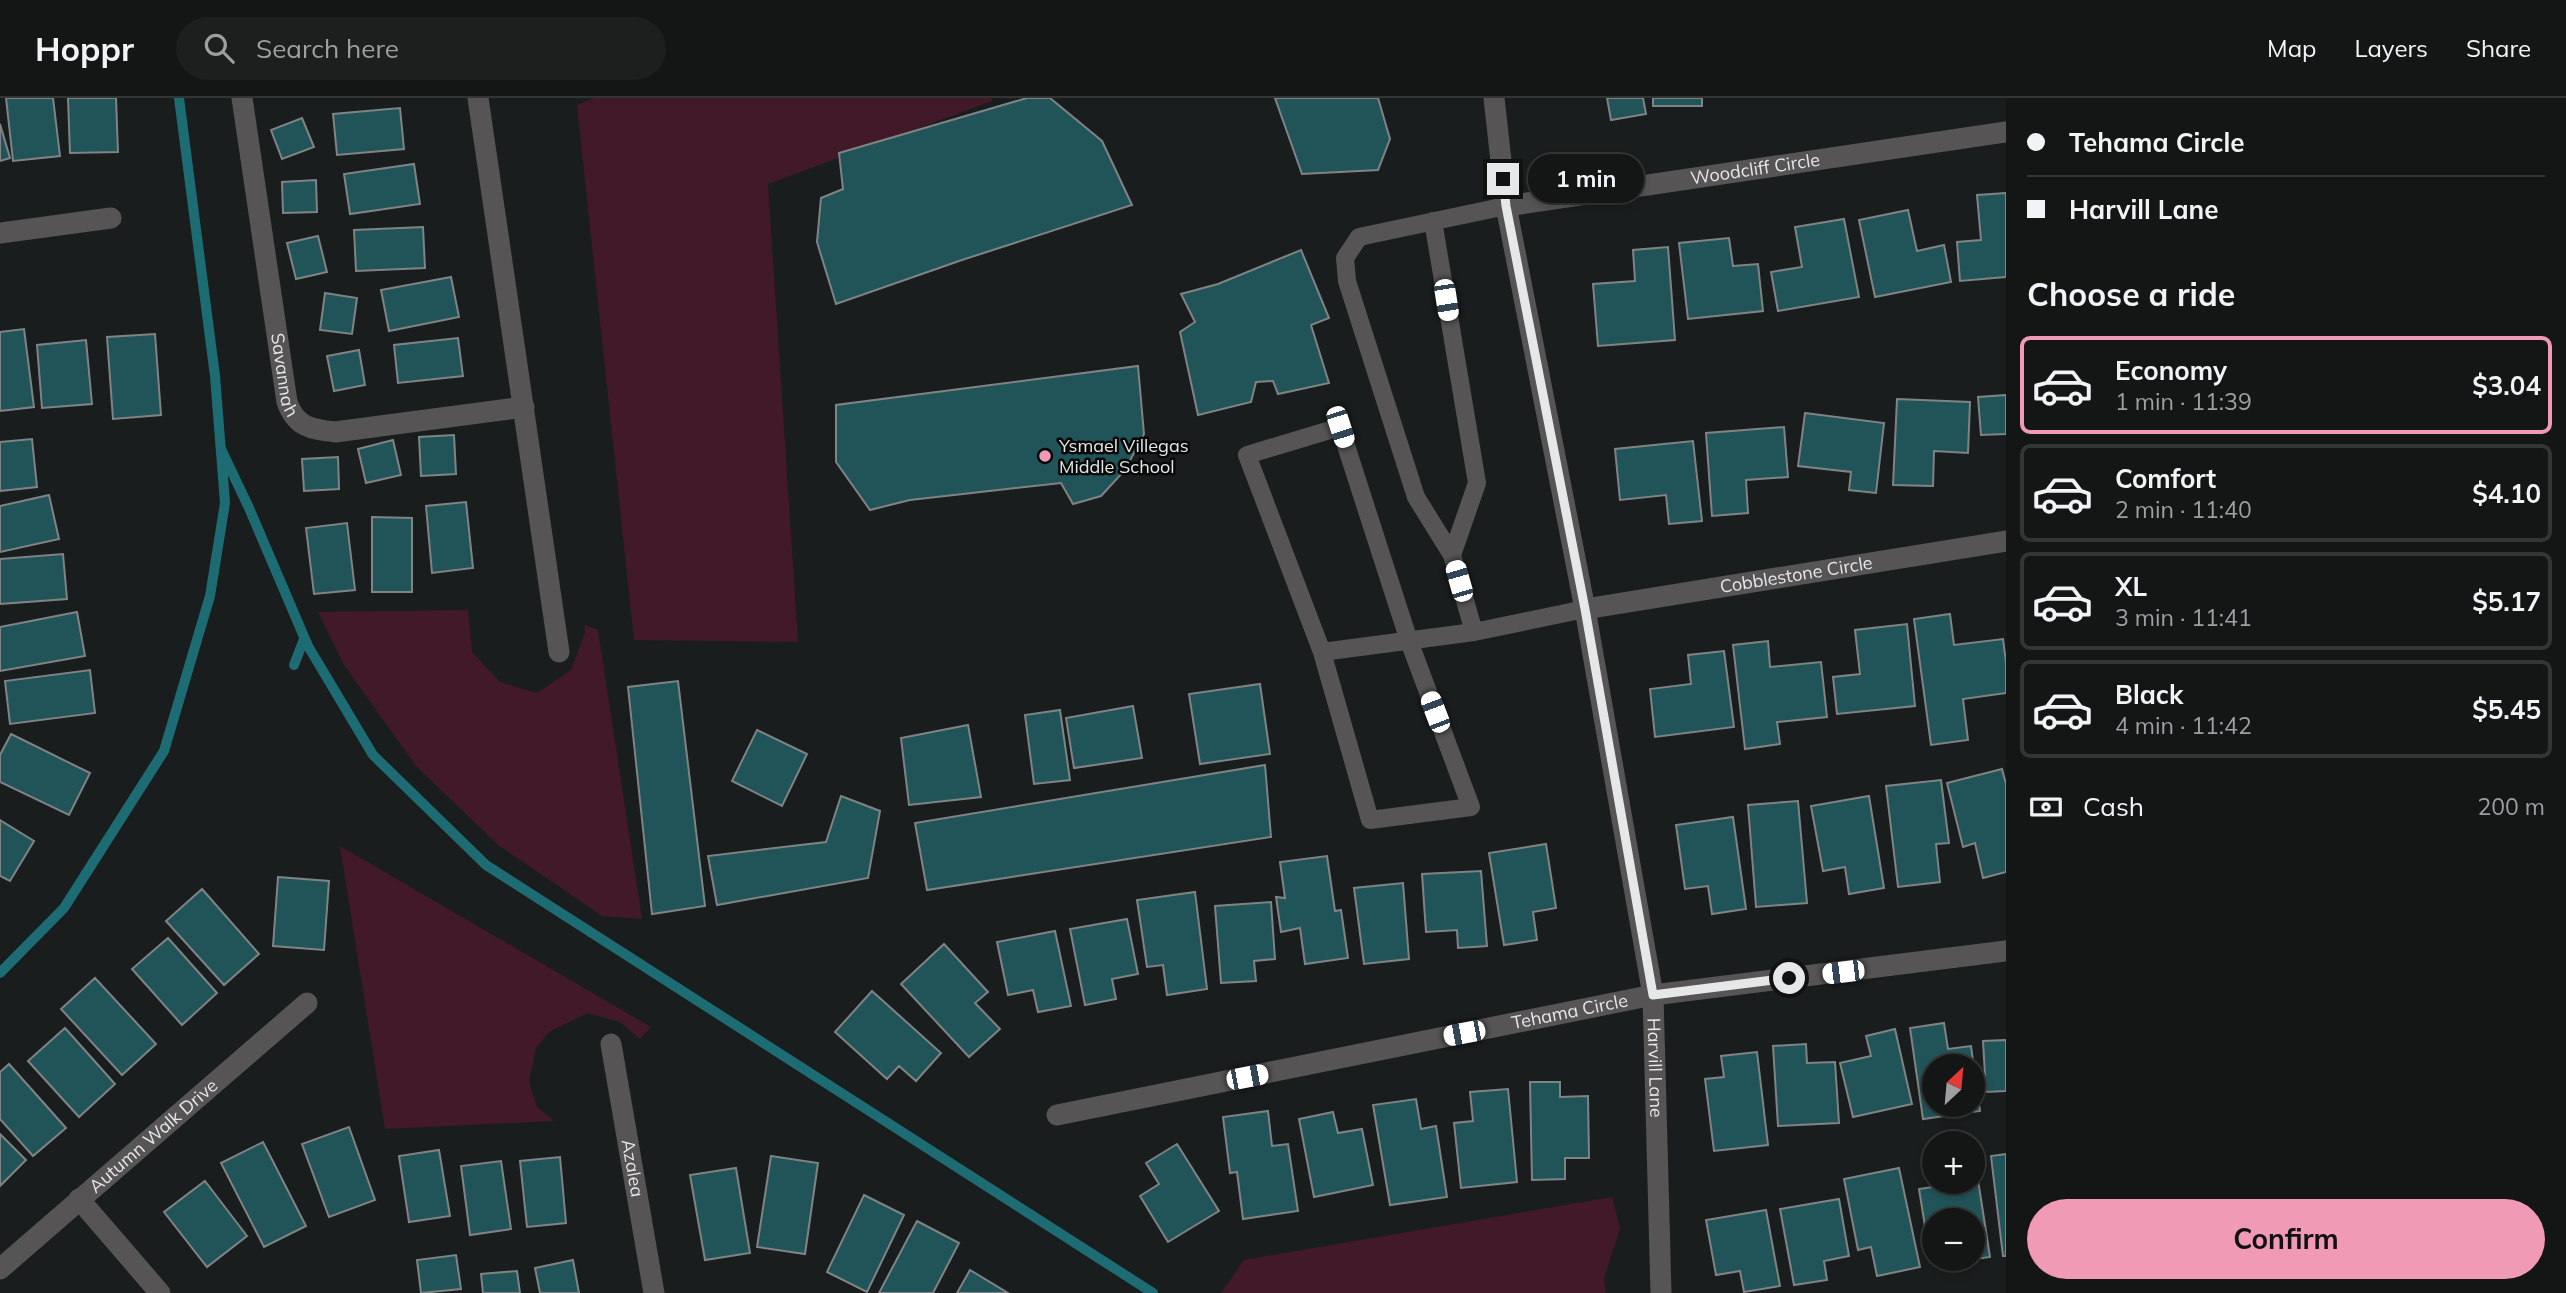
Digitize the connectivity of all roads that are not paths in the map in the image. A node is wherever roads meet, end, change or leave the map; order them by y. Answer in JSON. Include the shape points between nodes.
{"nodes":[{"id":1,"x":242,"y":98,"type":"edge"},
{"id":2,"x":478,"y":98,"type":"edge"},
{"id":3,"x":1494,"y":98,"type":"edge"},
{"id":4,"x":2006,"y":132,"type":"edge"},
{"id":5,"x":1506,"y":206,"type":"junction"},
{"id":6,"x":111,"y":218,"type":"dead end"},
{"id":7,"x":1433,"y":221,"type":"junction"},
{"id":8,"x":0,"y":233,"type":"edge"},
{"id":9,"x":524,"y":407,"type":"junction"},
{"id":10,"x":2006,"y":541,"type":"edge"},
{"id":11,"x":1452,"y":555,"type":"junction"},
{"id":12,"x":1585,"y":609,"type":"junction"},
{"id":13,"x":1474,"y":632,"type":"junction"},
{"id":14,"x":1409,"y":641,"type":"junction"},
{"id":15,"x":559,"y":652,"type":"dead end"},
{"id":16,"x":1322,"y":652,"type":"junction"},
{"id":17,"x":2006,"y":951,"type":"edge"},
{"id":18,"x":1653,"y":995,"type":"junction"},
{"id":19,"x":307,"y":1003,"type":"dead end"},
{"id":20,"x":611,"y":1044,"type":"dead end"},
{"id":21,"x":1057,"y":1115,"type":"dead end"},
{"id":22,"x":79,"y":1199,"type":"junction"},
{"id":23,"x":0,"y":1269,"type":"edge"},
{"id":24,"x":160,"y":1293,"type":"edge"},
{"id":25,"x":654,"y":1293,"type":"edge"},
{"id":26,"x":1661,"y":1293,"type":"edge"}],
"edges":[{"from":1,"to":9,"type":"street","name":"Savannah","via":[[292,417],[302,425],[335,432]]},
{"from":2,"to":9,"type":"street"},
{"from":3,"to":5,"type":"street","name":"Harvill Lane"},
{"from":4,"to":5,"type":"street","name":"Woodcliff Circle"},
{"from":5,"to":7,"type":"lane"},
{"from":5,"to":12,"type":"street","name":"Harvill Lane"},
{"from":6,"to":8,"type":"street"},
{"from":7,"to":11,"type":"lane","via":[[1476,483]]},
{"from":7,"to":11,"type":"lane","via":[[1359,237],[1345,258],[1347,281],[1416,496]]},
{"from":9,"to":15,"type":"street"},
{"from":10,"to":12,"type":"street","name":"Cobblestone Circle"},
{"from":11,"to":13,"type":"lane"},
{"from":12,"to":13,"type":"lane"},
{"from":12,"to":18,"type":"street","name":"Harvill Lane"},
{"from":13,"to":14,"type":"lane"},
{"from":14,"to":16,"type":"lane"},
{"from":14,"to":16,"type":"lane","via":[[1471,807],[1370,820]]},
{"from":14,"to":16,"type":"lane","via":[[1340,427],[1247,455]]},
{"from":17,"to":18,"type":"street","name":"Tehama Circle"},
{"from":18,"to":21,"type":"street","name":"Tehama Circle"},
{"from":18,"to":26,"type":"street","name":"Harvill Lane"},
{"from":19,"to":22,"type":"street","name":"Autumn Walk Drive"},
{"from":20,"to":25,"type":"street","name":"Azalea"},
{"from":22,"to":23,"type":"street","name":"Autumn Walk Drive"},
{"from":22,"to":24,"type":"street"}]}
